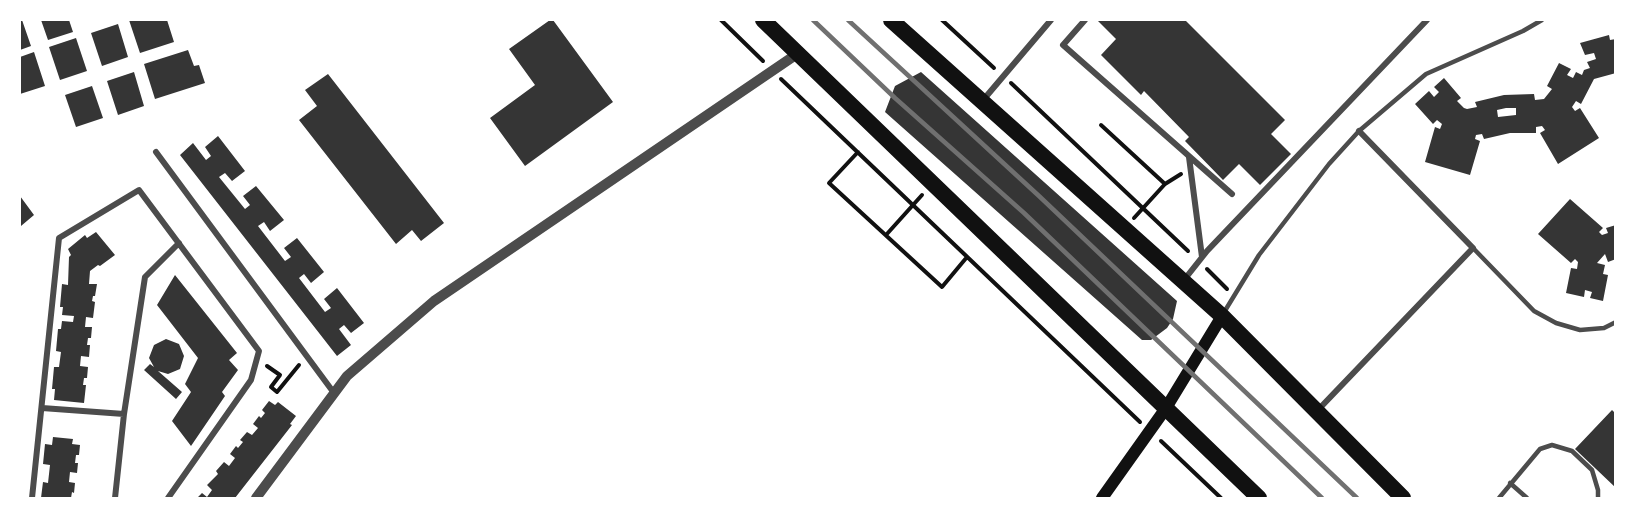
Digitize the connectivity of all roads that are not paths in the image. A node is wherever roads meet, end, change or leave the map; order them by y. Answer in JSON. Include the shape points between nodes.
{"nodes":[{"id":1,"x":763,"y":20,"type":"edge"},
{"id":2,"x":891,"y":20,"type":"edge"},
{"id":3,"x":1051,"y":20,"type":"edge"},
{"id":4,"x":1085,"y":20,"type":"edge"},
{"id":5,"x":1427,"y":20,"type":"edge"},
{"id":6,"x":1542,"y":20,"type":"edge"},
{"id":7,"x":797,"y":54,"type":"junction"},
{"id":8,"x":981,"y":102,"type":"junction"},
{"id":9,"x":1359,"y":131,"type":"junction"},
{"id":10,"x":156,"y":152,"type":"dead end"},
{"id":11,"x":1189,"y":156,"type":"junction"},
{"id":12,"x":1232,"y":194,"type":"dead end"},
{"id":13,"x":179,"y":243,"type":"junction"},
{"id":14,"x":1473,"y":248,"type":"junction"},
{"id":15,"x":1200,"y":259,"type":"junction"},
{"id":16,"x":1182,"y":282,"type":"junction"},
{"id":17,"x":1222,"y":316,"type":"junction"},
{"id":18,"x":1616,"y":322,"type":"edge"},
{"id":19,"x":334,"y":393,"type":"junction"},
{"id":20,"x":42,"y":408,"type":"junction"},
{"id":21,"x":1166,"y":408,"type":"junction"},
{"id":22,"x":1316,"y":411,"type":"junction"},
{"id":23,"x":124,"y":414,"type":"junction"},
{"id":24,"x":1510,"y":483,"type":"junction"},
{"id":25,"x":33,"y":498,"type":"edge"},
{"id":26,"x":115,"y":498,"type":"edge"},
{"id":27,"x":168,"y":498,"type":"edge"},
{"id":28,"x":256,"y":498,"type":"edge"},
{"id":29,"x":1102,"y":498,"type":"edge"},
{"id":30,"x":1260,"y":498,"type":"edge"},
{"id":31,"x":1403,"y":498,"type":"edge"},
{"id":32,"x":1498,"y":498,"type":"edge"},
{"id":33,"x":1527,"y":498,"type":"edge"},
{"id":34,"x":1598,"y":498,"type":"edge"}],
"edges":[{"from":1,"to":7,"type":"highway"},
{"from":2,"to":8,"type":"highway"},
{"from":3,"to":8,"type":"street"},
{"from":4,"to":11,"type":"street","via":[[1063,45]]},
{"from":5,"to":15,"type":"street"},
{"from":6,"to":9,"type":"lane","via":[[1426,74]]},
{"from":7,"to":19,"type":"street","via":[[434,301],[347,376]]},
{"from":7,"to":21,"type":"highway"},
{"from":8,"to":16,"type":"highway"},
{"from":9,"to":14,"type":"street"},
{"from":9,"to":17,"type":"lane","via":[[1259,255]]},
{"from":10,"to":19,"type":"street"},
{"from":11,"to":12,"type":"street"},
{"from":11,"to":15,"type":"street"},
{"from":13,"to":20,"type":"street","via":[[139,190],[59,238]]},
{"from":13,"to":23,"type":"street","via":[[145,277]]},
{"from":13,"to":27,"type":"street","via":[[259,351],[251,380]]},
{"from":14,"to":18,"type":"lane","via":[[1534,311],[1556,323],[1580,330],[1604,328]]},
{"from":14,"to":22,"type":"street"},
{"from":15,"to":16,"type":"street"},
{"from":16,"to":17,"type":"highway"},
{"from":17,"to":21,"type":"main road"},
{"from":17,"to":22,"type":"highway"},
{"from":19,"to":28,"type":"street"},
{"from":20,"to":23,"type":"street"},
{"from":20,"to":25,"type":"street"},
{"from":21,"to":29,"type":"main road"},
{"from":21,"to":30,"type":"highway"},
{"from":22,"to":31,"type":"highway"},
{"from":23,"to":26,"type":"street"},
{"from":24,"to":32,"type":"lane"},
{"from":24,"to":33,"type":"lane"},
{"from":24,"to":34,"type":"lane","via":[[1540,449],[1552,445],[1572,452],[1592,470]]}]}
